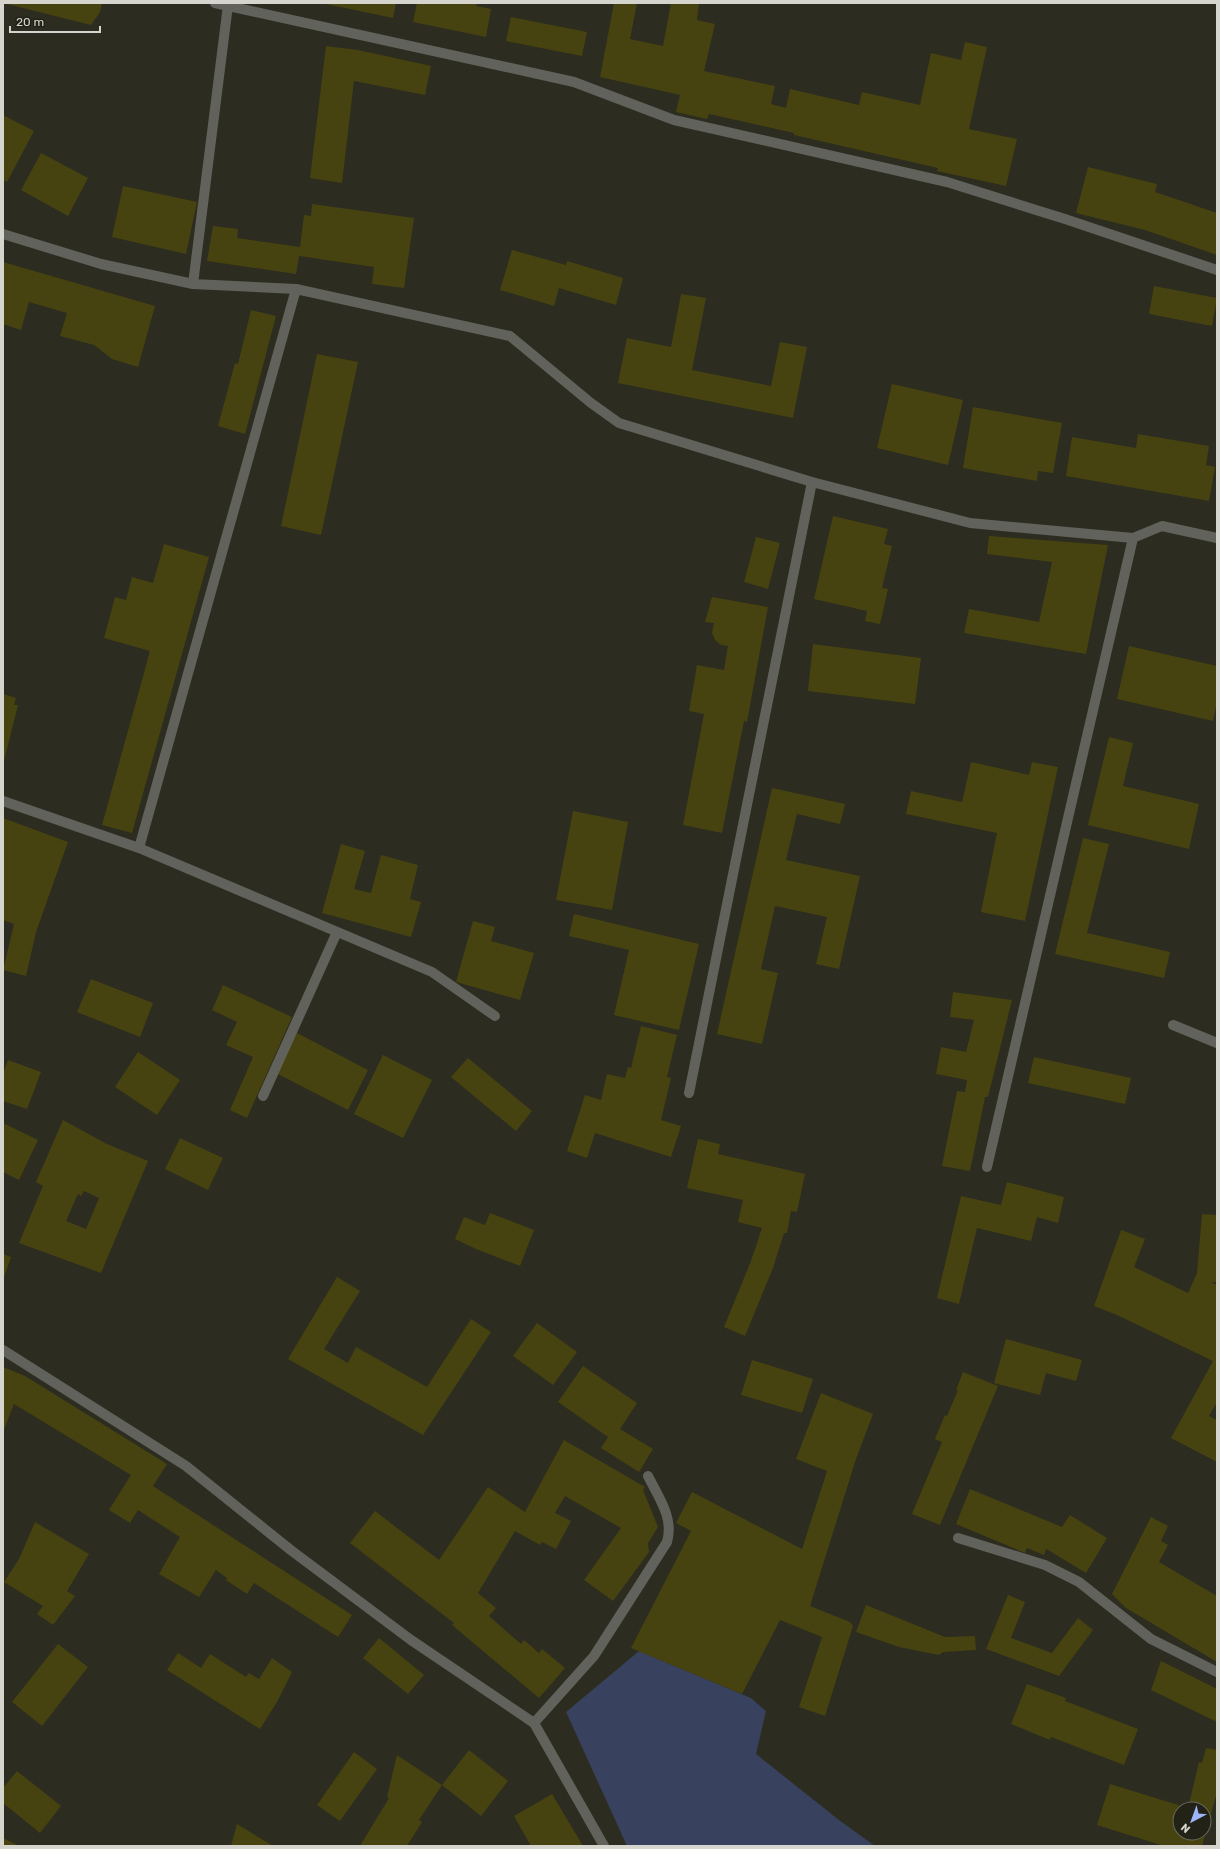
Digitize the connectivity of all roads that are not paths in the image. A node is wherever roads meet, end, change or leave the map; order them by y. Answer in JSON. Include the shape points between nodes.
{"nodes":[{"id":1,"x":215,"y":3,"type":"edge"},
{"id":2,"x":228,"y":5,"type":"junction"},
{"id":3,"x":3,"y":234,"type":"edge"},
{"id":4,"x":1217,"y":270,"type":"edge"},
{"id":5,"x":193,"y":284,"type":"junction"},
{"id":6,"x":296,"y":289,"type":"junction"},
{"id":7,"x":812,"y":482,"type":"junction"},
{"id":8,"x":1133,"y":538,"type":"junction"},
{"id":9,"x":1217,"y":538,"type":"edge"},
{"id":10,"x":3,"y":801,"type":"edge"},
{"id":11,"x":139,"y":848,"type":"junction"},
{"id":12,"x":337,"y":932,"type":"junction"},
{"id":13,"x":495,"y":1016,"type":"dead end"},
{"id":14,"x":1173,"y":1025,"type":"dead end"},
{"id":15,"x":1217,"y":1043,"type":"edge"},
{"id":16,"x":689,"y":1093,"type":"dead end"},
{"id":17,"x":263,"y":1096,"type":"dead end"},
{"id":18,"x":987,"y":1167,"type":"dead end"},
{"id":19,"x":3,"y":1350,"type":"edge"},
{"id":20,"x":648,"y":1476,"type":"dead end"},
{"id":21,"x":958,"y":1538,"type":"dead end"},
{"id":22,"x":1217,"y":1672,"type":"edge"},
{"id":23,"x":534,"y":1722,"type":"junction"},
{"id":24,"x":604,"y":1846,"type":"edge"}],
"edges":[{"from":1,"to":2,"type":"street"},
{"from":2,"to":4,"type":"street","via":[[574,82],[674,120],[947,182]]},
{"from":2,"to":5,"type":"street"},
{"from":3,"to":5,"type":"street","via":[[101,264]]},
{"from":5,"to":6,"type":"street"},
{"from":6,"to":7,"type":"street","via":[[510,336],[619,423]]},
{"from":6,"to":11,"type":"street"},
{"from":7,"to":8,"type":"street","via":[[970,523]]},
{"from":7,"to":16,"type":"street"},
{"from":8,"to":9,"type":"street","via":[[1162,526]]},
{"from":8,"to":18,"type":"street"},
{"from":10,"to":11,"type":"street"},
{"from":11,"to":12,"type":"street"},
{"from":12,"to":13,"type":"street","via":[[432,972]]},
{"from":12,"to":17,"type":"street"},
{"from":14,"to":15,"type":"street"},
{"from":19,"to":23,"type":"street","via":[[186,1466],[292,1551],[411,1640]]},
{"from":20,"to":23,"type":"street","via":[[670,1522],[667,1542],[594,1656]]},
{"from":21,"to":22,"type":"street","via":[[1045,1565],[1079,1582],[1151,1639]]},
{"from":23,"to":24,"type":"street"}]}
